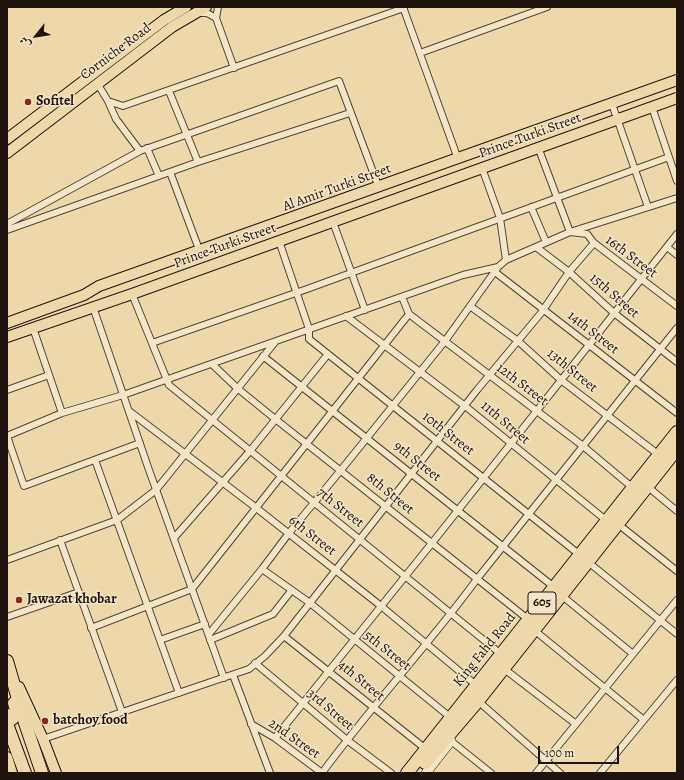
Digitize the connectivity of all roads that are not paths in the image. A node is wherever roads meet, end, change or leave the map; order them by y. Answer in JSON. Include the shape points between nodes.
{"nodes":[{"id":1,"x":186,"y":7,"type":"edge"},
{"id":2,"x":206,"y":7,"type":"edge"},
{"id":3,"x":218,"y":7,"type":"edge"},
{"id":4,"x":546,"y":7,"type":"edge"},
{"id":5,"x":404,"y":8,"type":"edge"},
{"id":6,"x":197,"y":12,"type":"junction"},
{"id":7,"x":216,"y":18,"type":"junction"},
{"id":8,"x":420,"y":53,"type":"junction"},
{"id":9,"x":234,"y":68,"type":"junction"},
{"id":10,"x":677,"y":80,"type":"edge"},
{"id":11,"x":97,"y":84,"type":"junction"},
{"id":12,"x":169,"y":91,"type":"junction"},
{"id":13,"x":677,"y":98,"type":"edge"},
{"id":14,"x":108,"y":101,"type":"junction"},
{"id":15,"x":612,"y":104,"type":"junction"},
{"id":16,"x":652,"y":107,"type":"junction"},
{"id":17,"x":350,"y":113,"type":"junction"},
{"id":18,"x":617,"y":119,"type":"junction"},
{"id":19,"x":186,"y":135,"type":"junction"},
{"id":20,"x":7,"y":139,"type":"edge"},
{"id":21,"x":538,"y":147,"type":"junction"},
{"id":22,"x":144,"y":149,"type":"junction"},
{"id":23,"x":7,"y":153,"type":"edge"},
{"id":24,"x":669,"y":157,"type":"junction"},
{"id":25,"x":458,"y":159,"type":"junction"},
{"id":26,"x":198,"y":162,"type":"junction"},
{"id":27,"x":482,"y":168,"type":"junction"},
{"id":28,"x":635,"y":169,"type":"junction"},
{"id":29,"x":170,"y":172,"type":"junction"},
{"id":30,"x":159,"y":176,"type":"junction"},
{"id":31,"x":677,"y":181,"type":"edge"},
{"id":32,"x":378,"y":188,"type":"junction"},
{"id":33,"x":557,"y":197,"type":"junction"},
{"id":34,"x":677,"y":198,"type":"edge"},
{"id":35,"x":531,"y":207,"type":"junction"},
{"id":36,"x":648,"y":207,"type":"junction"},
{"id":37,"x":500,"y":218,"type":"junction"},
{"id":38,"x":334,"y":222,"type":"junction"},
{"id":39,"x":7,"y":224,"type":"edge"},
{"id":40,"x":7,"y":230,"type":"edge"},
{"id":41,"x":570,"y":232,"type":"junction"},
{"id":42,"x":677,"y":234,"type":"edge"},
{"id":43,"x":279,"y":241,"type":"junction"},
{"id":44,"x":546,"y":242,"type":"junction"},
{"id":45,"x":594,"y":243,"type":"junction"},
{"id":46,"x":536,"y":247,"type":"junction"},
{"id":47,"x":667,"y":247,"type":"junction"},
{"id":48,"x":200,"y":252,"type":"junction"},
{"id":49,"x":677,"y":255,"type":"edge"},
{"id":50,"x":506,"y":260,"type":"junction"},
{"id":51,"x":496,"y":269,"type":"junction"},
{"id":52,"x":569,"y":272,"type":"junction"},
{"id":53,"x":352,"y":273,"type":"junction"},
{"id":54,"x":641,"y":280,"type":"junction"},
{"id":55,"x":297,"y":293,"type":"junction"},
{"id":56,"x":132,"y":294,"type":"junction"},
{"id":57,"x":84,"y":295,"type":"junction"},
{"id":58,"x":402,"y":297,"type":"junction"},
{"id":59,"x":470,"y":306,"type":"junction"},
{"id":60,"x":677,"y":306,"type":"edge"},
{"id":61,"x":91,"y":308,"type":"junction"},
{"id":62,"x":365,"y":310,"type":"junction"},
{"id":63,"x":543,"y":310,"type":"junction"},
{"id":64,"x":614,"y":313,"type":"junction"},
{"id":65,"x":409,"y":314,"type":"junction"},
{"id":66,"x":346,"y":316,"type":"junction"},
{"id":67,"x":7,"y":323,"type":"edge"},
{"id":68,"x":33,"y":328,"type":"junction"},
{"id":69,"x":677,"y":328,"type":"edge"},
{"id":70,"x":309,"y":329,"type":"junction"},
{"id":71,"x":7,"y":337,"type":"edge"},
{"id":72,"x":276,"y":341,"type":"junction"},
{"id":73,"x":445,"y":341,"type":"junction"},
{"id":74,"x":518,"y":341,"type":"junction"},
{"id":75,"x":152,"y":342,"type":"junction"},
{"id":76,"x":589,"y":346,"type":"junction"},
{"id":77,"x":385,"y":347,"type":"junction"},
{"id":78,"x":661,"y":349,"type":"junction"},
{"id":79,"x":328,"y":354,"type":"junction"},
{"id":80,"x":263,"y":356,"type":"junction"},
{"id":81,"x":677,"y":362,"type":"edge"},
{"id":82,"x":212,"y":364,"type":"junction"},
{"id":83,"x":420,"y":372,"type":"junction"},
{"id":84,"x":49,"y":375,"type":"junction"},
{"id":85,"x":489,"y":375,"type":"junction"},
{"id":86,"x":358,"y":379,"type":"junction"},
{"id":87,"x":166,"y":380,"type":"junction"},
{"id":88,"x":561,"y":380,"type":"junction"},
{"id":89,"x":636,"y":381,"type":"junction"},
{"id":90,"x":301,"y":386,"type":"junction"},
{"id":91,"x":237,"y":388,"type":"junction"},
{"id":92,"x":7,"y":390,"type":"edge"},
{"id":93,"x":123,"y":395,"type":"junction"},
{"id":94,"x":393,"y":406,"type":"junction"},
{"id":95,"x":465,"y":406,"type":"junction"},
{"id":96,"x":333,"y":410,"type":"junction"},
{"id":97,"x":129,"y":411,"type":"junction"},
{"id":98,"x":537,"y":411,"type":"junction"},
{"id":99,"x":62,"y":413,"type":"junction"},
{"id":100,"x":677,"y":413,"type":"edge"},
{"id":101,"x":609,"y":415,"type":"junction"},
{"id":102,"x":274,"y":418,"type":"junction"},
{"id":103,"x":212,"y":419,"type":"junction"},
{"id":104,"x":677,"y":432,"type":"edge"},
{"id":105,"x":7,"y":436,"type":"edge"},
{"id":106,"x":368,"y":438,"type":"junction"},
{"id":107,"x":438,"y":440,"type":"junction"},
{"id":108,"x":140,"y":443,"type":"junction"},
{"id":109,"x":307,"y":443,"type":"junction"},
{"id":110,"x":511,"y":445,"type":"junction"},
{"id":111,"x":583,"y":446,"type":"junction"},
{"id":112,"x":250,"y":451,"type":"junction"},
{"id":113,"x":185,"y":453,"type":"junction"},
{"id":114,"x":676,"y":453,"type":"edge"},
{"id":115,"x":659,"y":455,"type":"junction"},
{"id":116,"x":95,"y":460,"type":"junction"},
{"id":117,"x":342,"y":470,"type":"junction"},
{"id":118,"x":412,"y":474,"type":"junction"},
{"id":119,"x":281,"y":475,"type":"junction"},
{"id":120,"x":484,"y":478,"type":"junction"},
{"id":121,"x":557,"y":480,"type":"junction"},
{"id":122,"x":223,"y":482,"type":"junction"},
{"id":123,"x":648,"y":487,"type":"junction"},
{"id":124,"x":633,"y":488,"type":"junction"},
{"id":125,"x":156,"y":490,"type":"junction"},
{"id":126,"x":314,"y":503,"type":"junction"},
{"id":127,"x":386,"y":506,"type":"junction"},
{"id":128,"x":255,"y":507,"type":"junction"},
{"id":129,"x":459,"y":510,"type":"junction"},
{"id":130,"x":677,"y":511,"type":"edge"},
{"id":131,"x":529,"y":514,"type":"junction"},
{"id":132,"x":117,"y":520,"type":"junction"},
{"id":133,"x":612,"y":522,"type":"junction"},
{"id":134,"x":288,"y":533,"type":"junction"},
{"id":135,"x":174,"y":538,"type":"junction"},
{"id":136,"x":360,"y":539,"type":"junction"},
{"id":137,"x":60,"y":540,"type":"junction"},
{"id":138,"x":432,"y":543,"type":"junction"},
{"id":139,"x":503,"y":546,"type":"junction"},
{"id":140,"x":584,"y":559,"type":"junction"},
{"id":141,"x":7,"y":560,"type":"edge"},
{"id":142,"x":262,"y":569,"type":"junction"},
{"id":143,"x":336,"y":570,"type":"junction"},
{"id":144,"x":677,"y":571,"type":"edge"},
{"id":145,"x":406,"y":576,"type":"junction"},
{"id":146,"x":477,"y":579,"type":"junction"},
{"id":147,"x":192,"y":589,"type":"junction"},
{"id":148,"x":291,"y":590,"type":"junction"},
{"id":149,"x":558,"y":591,"type":"junction"},
{"id":150,"x":79,"y":592,"type":"junction"},
{"id":151,"x":677,"y":600,"type":"edge"},
{"id":152,"x":310,"y":603,"type":"junction"},
{"id":153,"x":148,"y":606,"type":"junction"},
{"id":154,"x":381,"y":606,"type":"junction"},
{"id":155,"x":452,"y":613,"type":"junction"},
{"id":156,"x":7,"y":617,"type":"edge"},
{"id":157,"x":660,"y":621,"type":"junction"},
{"id":158,"x":204,"y":624,"type":"junction"},
{"id":159,"x":531,"y":625,"type":"junction"},
{"id":160,"x":91,"y":628,"type":"junction"},
{"id":161,"x":677,"y":634,"type":"edge"},
{"id":162,"x":284,"y":636,"type":"junction"},
{"id":163,"x":210,"y":637,"type":"junction"},
{"id":164,"x":160,"y":640,"type":"junction"},
{"id":165,"x":353,"y":640,"type":"junction"},
{"id":166,"x":426,"y":644,"type":"junction"},
{"id":167,"x":501,"y":654,"type":"junction"},
{"id":168,"x":633,"y":654,"type":"junction"},
{"id":169,"x":255,"y":663,"type":"junction"},
{"id":170,"x":8,"y":668,"type":"edge"},
{"id":171,"x":503,"y":668,"type":"junction"},
{"id":172,"x":329,"y":670,"type":"junction"},
{"id":173,"x":233,"y":675,"type":"junction"},
{"id":174,"x":398,"y":676,"type":"junction"},
{"id":175,"x":224,"y":678,"type":"junction"},
{"id":176,"x":677,"y":680,"type":"edge"},
{"id":177,"x":476,"y":685,"type":"junction"},
{"id":178,"x":605,"y":688,"type":"junction"},
{"id":179,"x":179,"y":693,"type":"junction"},
{"id":180,"x":478,"y":701,"type":"junction"},
{"id":181,"x":303,"y":703,"type":"junction"},
{"id":182,"x":373,"y":707,"type":"junction"},
{"id":183,"x":122,"y":712,"type":"junction"},
{"id":184,"x":7,"y":715,"type":"edge"},
{"id":185,"x":464,"y":717,"type":"junction"},
{"id":186,"x":644,"y":720,"type":"junction"},
{"id":187,"x":447,"y":721,"type":"junction"},
{"id":188,"x":251,"y":724,"type":"junction"},
{"id":189,"x":576,"y":724,"type":"junction"},
{"id":190,"x":8,"y":726,"type":"edge"},
{"id":191,"x":275,"y":738,"type":"junction"},
{"id":192,"x":43,"y":739,"type":"junction"},
{"id":193,"x":347,"y":740,"type":"junction"},
{"id":194,"x":451,"y":741,"type":"junction"},
{"id":195,"x":422,"y":746,"type":"junction"},
{"id":196,"x":7,"y":757,"type":"edge"},
{"id":197,"x":546,"y":762,"type":"junction"},
{"id":198,"x":425,"y":772,"type":"edge"},
{"id":199,"x":12,"y":773,"type":"edge"},
{"id":200,"x":25,"y":773,"type":"edge"},
{"id":201,"x":42,"y":773,"type":"edge"},
{"id":202,"x":56,"y":773,"type":"edge"},
{"id":203,"x":270,"y":773,"type":"edge"},
{"id":204,"x":322,"y":773,"type":"edge"},
{"id":205,"x":391,"y":773,"type":"edge"},
{"id":206,"x":401,"y":773,"type":"edge"},
{"id":207,"x":407,"y":773,"type":"edge"},
{"id":208,"x":491,"y":773,"type":"edge"},
{"id":209,"x":536,"y":773,"type":"edge"},
{"id":210,"x":560,"y":773,"type":"edge"},
{"id":211,"x":600,"y":773,"type":"edge"}],
"edges":[{"from":1,"to":20,"type":"main road","name":"Corniche Road","via":[[164,20]]},
{"from":2,"to":6,"type":"main road","name":"Corniche Road"},
{"from":3,"to":7,"type":"street"},
{"from":4,"to":8,"type":"street"},
{"from":5,"to":8,"type":"street"},
{"from":5,"to":9,"type":"street"},
{"from":6,"to":7,"type":"street","via":[[207,13]]},
{"from":6,"to":11,"type":"main road","name":"Corniche Road","via":[[172,27]]},
{"from":7,"to":9,"type":"street"},
{"from":8,"to":25,"type":"street"},
{"from":9,"to":12,"type":"street"},
{"from":10,"to":15,"type":"main road","name":"Al Amir Turki Street"},
{"from":11,"to":14,"type":"street"},
{"from":11,"to":23,"type":"main road","name":"Corniche Road"},
{"from":12,"to":14,"type":"street","via":[[123,106]]},
{"from":12,"to":19,"type":"street"},
{"from":13,"to":16,"type":"main road","name":"Prince Turki Street"},
{"from":14,"to":22,"type":"street","via":[[116,119]]},
{"from":15,"to":18,"type":"street"},
{"from":15,"to":25,"type":"main road","name":"Al Amir Turki Street"},
{"from":16,"to":18,"type":"main road","name":"Prince Turki Street"},
{"from":16,"to":24,"type":"street"},
{"from":17,"to":19,"type":"street","via":[[339,81]]},
{"from":17,"to":26,"type":"street"},
{"from":17,"to":32,"type":"street"},
{"from":18,"to":21,"type":"main road","name":"Prince Turki Street"},
{"from":18,"to":28,"type":"street"},
{"from":19,"to":22,"type":"street"},
{"from":19,"to":26,"type":"street"},
{"from":21,"to":27,"type":"main road","name":"Prince Turki Street"},
{"from":21,"to":33,"type":"street"},
{"from":22,"to":30,"type":"street"},
{"from":22,"to":39,"type":"street"},
{"from":24,"to":28,"type":"street"},
{"from":24,"to":31,"type":"street"},
{"from":25,"to":32,"type":"main road","name":"Al Amir Turki Street"},
{"from":26,"to":29,"type":"street"},
{"from":27,"to":37,"type":"street"},
{"from":27,"to":38,"type":"main road","name":"Prince Turki Street"},
{"from":28,"to":33,"type":"street"},
{"from":28,"to":36,"type":"street"},
{"from":29,"to":30,"type":"street"},
{"from":29,"to":48,"type":"street"},
{"from":30,"to":40,"type":"street"},
{"from":32,"to":48,"type":"main road","name":"Al Amir Turki Street"},
{"from":33,"to":35,"type":"street"},
{"from":33,"to":41,"type":"street"},
{"from":34,"to":36,"type":"street"},
{"from":35,"to":37,"type":"street"},
{"from":35,"to":44,"type":"street"},
{"from":36,"to":41,"type":"street"},
{"from":37,"to":50,"type":"street"},
{"from":37,"to":53,"type":"street"},
{"from":38,"to":43,"type":"main road","name":"Prince Turki Street"},
{"from":38,"to":53,"type":"street"},
{"from":41,"to":44,"type":"street"},
{"from":41,"to":45,"type":"street","name":"16th Street","via":[[587,234]]},
{"from":42,"to":47,"type":"street"},
{"from":43,"to":55,"type":"street"},
{"from":43,"to":56,"type":"main road","name":"Prince Turki Street"},
{"from":44,"to":46,"type":"street"},
{"from":45,"to":52,"type":"street"},
{"from":45,"to":54,"type":"street","name":"16th Street"},
{"from":46,"to":50,"type":"street"},
{"from":46,"to":52,"type":"street","name":"15th Street"},
{"from":47,"to":49,"type":"street"},
{"from":47,"to":54,"type":"street"},
{"from":48,"to":57,"type":"main road","name":"Al Amir Turki Street","via":[[99,286]]},
{"from":50,"to":51,"type":"street"},
{"from":51,"to":58,"type":"street","via":[[463,275]]},
{"from":51,"to":59,"type":"street"},
{"from":51,"to":63,"type":"street","name":"14th Street"},
{"from":52,"to":63,"type":"street"},
{"from":52,"to":64,"type":"street","name":"15th Street"},
{"from":53,"to":55,"type":"street"},
{"from":53,"to":62,"type":"street"},
{"from":54,"to":60,"type":"street","name":"16th Street"},
{"from":54,"to":64,"type":"street"},
{"from":55,"to":70,"type":"street"},
{"from":55,"to":75,"type":"street"},
{"from":56,"to":61,"type":"main road","name":"Prince Turki Street"},
{"from":56,"to":75,"type":"street"},
{"from":57,"to":61,"type":"main road"},
{"from":57,"to":67,"type":"main road","name":"Al Amir Turki Street"},
{"from":58,"to":62,"type":"street"},
{"from":58,"to":65,"type":"street"},
{"from":59,"to":73,"type":"street"},
{"from":59,"to":74,"type":"street","name":"13th Street"},
{"from":61,"to":68,"type":"main road","name":"Prince Turki Street"},
{"from":61,"to":93,"type":"street"},
{"from":62,"to":66,"type":"street"},
{"from":63,"to":74,"type":"street"},
{"from":63,"to":76,"type":"street","name":"14th Street"},
{"from":64,"to":76,"type":"street"},
{"from":64,"to":78,"type":"street","name":"15th Street"},
{"from":65,"to":73,"type":"street","name":"12th Street"},
{"from":65,"to":77,"type":"street"},
{"from":66,"to":70,"type":"street"},
{"from":66,"to":77,"type":"street","name":"11th Street"},
{"from":68,"to":71,"type":"main road","name":"Prince Turki Street"},
{"from":68,"to":84,"type":"street"},
{"from":69,"to":78,"type":"street"},
{"from":70,"to":72,"type":"street"},
{"from":70,"to":79,"type":"street","name":"10th Street","via":[[309,339]]},
{"from":72,"to":80,"type":"street"},
{"from":72,"to":82,"type":"street"},
{"from":73,"to":83,"type":"street"},
{"from":73,"to":85,"type":"street","name":"12th Street"},
{"from":74,"to":85,"type":"street"},
{"from":74,"to":88,"type":"street","name":"13th Street"},
{"from":75,"to":87,"type":"street"},
{"from":76,"to":88,"type":"street"},
{"from":76,"to":89,"type":"street","name":"14th Street"},
{"from":77,"to":83,"type":"street","name":"11th Street"},
{"from":77,"to":86,"type":"street"},
{"from":78,"to":81,"type":"street","name":"15th Street"},
{"from":78,"to":89,"type":"street"},
{"from":79,"to":86,"type":"street","name":"10th Street"},
{"from":79,"to":90,"type":"street"},
{"from":80,"to":90,"type":"street","name":"9th Street"},
{"from":80,"to":91,"type":"street"},
{"from":82,"to":87,"type":"street"},
{"from":82,"to":91,"type":"street","name":"8th Street"},
{"from":83,"to":94,"type":"street"},
{"from":83,"to":95,"type":"street","name":"11th Street"},
{"from":84,"to":92,"type":"street"},
{"from":84,"to":99,"type":"street"},
{"from":85,"to":95,"type":"street"},
{"from":85,"to":98,"type":"street","name":"12th Street"},
{"from":86,"to":94,"type":"street","name":"10th Street"},
{"from":86,"to":96,"type":"street"},
{"from":87,"to":93,"type":"street"},
{"from":87,"to":103,"type":"street","name":"7th Street"},
{"from":88,"to":98,"type":"street"},
{"from":88,"to":101,"type":"street","name":"13th Street"},
{"from":89,"to":100,"type":"street","name":"14th Street"},
{"from":89,"to":101,"type":"street"},
{"from":90,"to":96,"type":"street","name":"9th Street"},
{"from":90,"to":102,"type":"street"},
{"from":91,"to":102,"type":"street","name":"8th Street"},
{"from":91,"to":103,"type":"street"},
{"from":93,"to":97,"type":"street"},
{"from":93,"to":99,"type":"street"},
{"from":94,"to":106,"type":"street"},
{"from":94,"to":107,"type":"street","name":"10th Street"},
{"from":95,"to":107,"type":"street"},
{"from":95,"to":110,"type":"street","name":"11th Street"},
{"from":96,"to":106,"type":"street","name":"9th Street"},
{"from":96,"to":109,"type":"street"},
{"from":97,"to":108,"type":"street"},
{"from":97,"to":113,"type":"street","name":"6th Street"},
{"from":98,"to":110,"type":"street"},
{"from":98,"to":111,"type":"street","name":"12th Street"},
{"from":99,"to":105,"type":"street"},
{"from":101,"to":111,"type":"street"},
{"from":101,"to":115,"type":"street","name":"13th Street"},
{"from":102,"to":109,"type":"street","name":"8th Street"},
{"from":102,"to":112,"type":"street"},
{"from":103,"to":112,"type":"street","name":"7th Street"},
{"from":103,"to":113,"type":"street"},
{"from":104,"to":115,"type":"highway","name":"King Fahd Road","number":"605"},
{"from":105,"to":116,"type":"street","via":[[24,486]]},
{"from":106,"to":117,"type":"street"},
{"from":106,"to":118,"type":"street","name":"9th Street"},
{"from":107,"to":118,"type":"street"},
{"from":107,"to":120,"type":"street","name":"10th Street"},
{"from":108,"to":116,"type":"street"},
{"from":108,"to":125,"type":"street"},
{"from":109,"to":117,"type":"street","name":"8th Street"},
{"from":109,"to":119,"type":"street"},
{"from":110,"to":120,"type":"street"},
{"from":110,"to":121,"type":"street","name":"11th Street"},
{"from":111,"to":121,"type":"street"},
{"from":111,"to":124,"type":"street","name":"12th Street"},
{"from":112,"to":119,"type":"street","name":"7th Street"},
{"from":112,"to":122,"type":"street"},
{"from":113,"to":122,"type":"street","name":"6th Street"},
{"from":113,"to":125,"type":"street"},
{"from":114,"to":123,"type":"highway","name":"King Fahd Road","number":"605"},
{"from":115,"to":124,"type":"highway","name":"King Fahd Road","number":"605"},
{"from":116,"to":132,"type":"street"},
{"from":117,"to":126,"type":"street"},
{"from":117,"to":127,"type":"street","name":"8th Street"},
{"from":118,"to":127,"type":"street"},
{"from":118,"to":129,"type":"street","name":"9th Street"},
{"from":119,"to":126,"type":"street","name":"7th Street"},
{"from":119,"to":128,"type":"street"},
{"from":120,"to":129,"type":"street"},
{"from":120,"to":131,"type":"street","name":"10th Street"},
{"from":121,"to":131,"type":"street"},
{"from":121,"to":133,"type":"street","name":"11th Street"},
{"from":122,"to":128,"type":"street","name":"6th Street"},
{"from":122,"to":135,"type":"street"},
{"from":123,"to":130,"type":"street"},
{"from":123,"to":133,"type":"highway","name":"King Fahd Road","number":"605"},
{"from":124,"to":133,"type":"highway","name":"King Fahd Road","number":"605"},
{"from":125,"to":132,"type":"street"},
{"from":125,"to":135,"type":"street"},
{"from":126,"to":134,"type":"street"},
{"from":126,"to":136,"type":"street","name":"7th Street"},
{"from":127,"to":136,"type":"street"},
{"from":127,"to":138,"type":"street","name":"8th Street"},
{"from":128,"to":134,"type":"street","name":"6th Street"},
{"from":128,"to":147,"type":"street"},
{"from":129,"to":138,"type":"street"},
{"from":129,"to":139,"type":"street","name":"9th Street"},
{"from":131,"to":139,"type":"street"},
{"from":131,"to":140,"type":"street","name":"10th Street"},
{"from":132,"to":137,"type":"street"},
{"from":132,"to":153,"type":"street"},
{"from":133,"to":140,"type":"highway","name":"King Fahd Road","number":"605"},
{"from":133,"to":144,"type":"street","name":"11th Street"},
{"from":134,"to":142,"type":"street"},
{"from":134,"to":143,"type":"street","name":"6th Street"},
{"from":135,"to":147,"type":"street"},
{"from":136,"to":143,"type":"street"},
{"from":136,"to":145,"type":"street","name":"7th Street"},
{"from":137,"to":141,"type":"street"},
{"from":137,"to":150,"type":"street"},
{"from":138,"to":145,"type":"street"},
{"from":138,"to":146,"type":"street","name":"8th Street"},
{"from":139,"to":146,"type":"street"},
{"from":139,"to":149,"type":"street","name":"9th Street"},
{"from":140,"to":149,"type":"highway","name":"King Fahd Road","number":"605"},
{"from":140,"to":157,"type":"street","name":"10th Street"},
{"from":142,"to":148,"type":"street","name":"5th Street"},
{"from":142,"to":163,"type":"street"},
{"from":143,"to":152,"type":"street"},
{"from":143,"to":154,"type":"street","name":"6th Street"},
{"from":145,"to":154,"type":"street"},
{"from":145,"to":155,"type":"street","name":"7th Street"},
{"from":146,"to":155,"type":"street"},
{"from":146,"to":159,"type":"street","name":"8th Street"},
{"from":147,"to":153,"type":"street"},
{"from":147,"to":158,"type":"street"},
{"from":148,"to":152,"type":"street","name":"5th Street"},
{"from":148,"to":163,"type":"street","via":[[273,614]]},
{"from":149,"to":159,"type":"highway","name":"King Fahd Road","number":"605"},
{"from":149,"to":168,"type":"street","name":"9th Street"},
{"from":150,"to":156,"type":"street"},
{"from":150,"to":160,"type":"street"},
{"from":151,"to":157,"type":"street"},
{"from":152,"to":162,"type":"street"},
{"from":152,"to":165,"type":"street","name":"5th Street"},
{"from":153,"to":160,"type":"street"},
{"from":153,"to":164,"type":"street"},
{"from":154,"to":165,"type":"street"},
{"from":154,"to":166,"type":"street","name":"6th Street"},
{"from":155,"to":166,"type":"street"},
{"from":155,"to":167,"type":"street","name":"7th Street"},
{"from":157,"to":161,"type":"street","name":"10th Street"},
{"from":157,"to":168,"type":"street"},
{"from":158,"to":163,"type":"street"},
{"from":158,"to":164,"type":"street"},
{"from":159,"to":167,"type":"highway","name":"King Fahd Road","number":"605"},
{"from":159,"to":171,"type":"highway","name":"King Fahd Road","number":"605"},
{"from":159,"to":178,"type":"street","name":"8th Street"},
{"from":160,"to":183,"type":"street"},
{"from":162,"to":169,"type":"street"},
{"from":162,"to":172,"type":"street","name":"4th Street"},
{"from":163,"to":175,"type":"street"},
{"from":164,"to":179,"type":"street"},
{"from":165,"to":172,"type":"street"},
{"from":165,"to":174,"type":"street","name":"5th Street"},
{"from":166,"to":174,"type":"street"},
{"from":166,"to":177,"type":"street","name":"6th Street"},
{"from":167,"to":177,"type":"highway","name":"King Fahd Road","number":"605"},
{"from":168,"to":178,"type":"street"},
{"from":169,"to":173,"type":"street","via":[[249,669]]},
{"from":169,"to":181,"type":"street","name":"3rd Street"},
{"from":170,"to":184,"type":"highway","via":[[17,714],[12,719]]},
{"from":170,"to":192,"type":"main road"},
{"from":170,"to":201,"type":"highway"},
{"from":171,"to":180,"type":"highway","name":"King Fahd Road","number":"605"},
{"from":171,"to":189,"type":"street"},
{"from":172,"to":181,"type":"street"},
{"from":172,"to":182,"type":"street","name":"4th Street"},
{"from":173,"to":175,"type":"street"},
{"from":173,"to":188,"type":"street"},
{"from":174,"to":182,"type":"street"},
{"from":174,"to":187,"type":"street","name":"5th Street"},
{"from":175,"to":179,"type":"street"},
{"from":176,"to":186,"type":"street"},
{"from":177,"to":187,"type":"highway","name":"King Fahd Road","number":"605"},
{"from":178,"to":186,"type":"street","name":"8th Street"},
{"from":178,"to":189,"type":"street"},
{"from":179,"to":183,"type":"street"},
{"from":180,"to":185,"type":"highway","name":"King Fahd Road","number":"605"},
{"from":180,"to":197,"type":"street"},
{"from":181,"to":191,"type":"street"},
{"from":181,"to":193,"type":"street","name":"3rd Street"},
{"from":182,"to":193,"type":"street"},
{"from":182,"to":195,"type":"street","name":"4th Street"},
{"from":183,"to":192,"type":"street"},
{"from":185,"to":194,"type":"main road"},
{"from":185,"to":198,"type":"highway","name":"King Fahd Road","number":"605"},
{"from":186,"to":211,"type":"street"},
{"from":187,"to":195,"type":"main road"},
{"from":187,"to":207,"type":"highway","name":"King Fahd Road","number":"605"},
{"from":188,"to":191,"type":"street","name":"2nd Street"},
{"from":188,"to":203,"type":"street"},
{"from":189,"to":197,"type":"street"},
{"from":190,"to":200,"type":"highway"},
{"from":191,"to":204,"type":"street","name":"2nd Street"},
{"from":192,"to":202,"type":"main road"},
{"from":193,"to":204,"type":"street"},
{"from":193,"to":205,"type":"street","name":"3rd Street"},
{"from":194,"to":198,"type":"main road"},
{"from":194,"to":208,"type":"street"},
{"from":195,"to":206,"type":"main road"},
{"from":196,"to":199,"type":"main road"},
{"from":197,"to":209,"type":"street"},
{"from":197,"to":210,"type":"street"}]}
